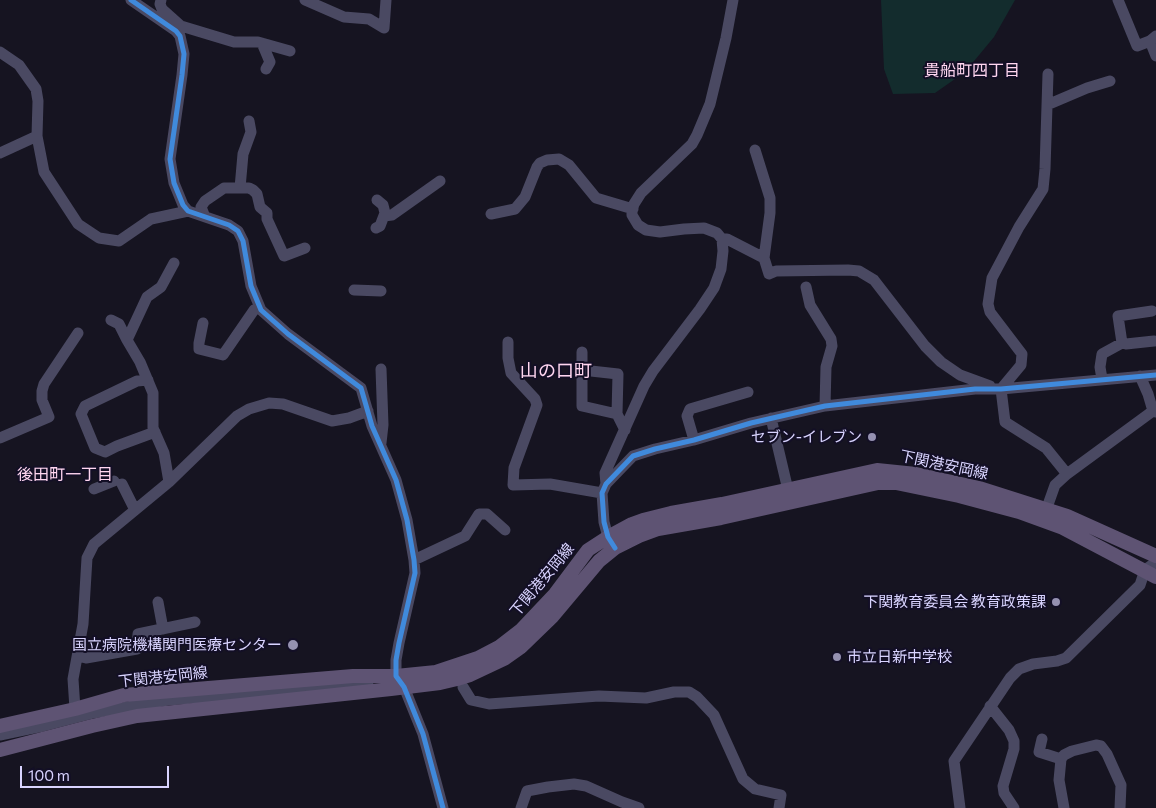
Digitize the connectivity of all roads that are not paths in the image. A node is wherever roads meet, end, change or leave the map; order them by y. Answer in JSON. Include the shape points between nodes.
{"nodes":[{"id":1,"x":131,"y":0,"type":"edge"},
{"id":2,"x":161,"y":0,"type":"edge"},
{"id":3,"x":305,"y":0,"type":"edge"},
{"id":4,"x":386,"y":0,"type":"edge"},
{"id":5,"x":733,"y":0,"type":"edge"},
{"id":6,"x":1118,"y":0,"type":"edge"},
{"id":7,"x":179,"y":29,"type":"junction"},
{"id":8,"x":1153,"y":39,"type":"edge"},
{"id":9,"x":262,"y":43,"type":"junction"},
{"id":10,"x":290,"y":51,"type":"dead end"},
{"id":11,"x":0,"y":52,"type":"edge"},
{"id":12,"x":1156,"y":56,"type":"edge"},
{"id":13,"x":266,"y":69,"type":"dead end"},
{"id":14,"x":1048,"y":74,"type":"dead end"},
{"id":15,"x":1110,"y":82,"type":"dead end"},
{"id":16,"x":1047,"y":105,"type":"junction"},
{"id":17,"x":249,"y":121,"type":"dead end"},
{"id":18,"x":37,"y":136,"type":"junction"},
{"id":19,"x":755,"y":150,"type":"dead end"},
{"id":20,"x":0,"y":153,"type":"edge"},
{"id":21,"x":440,"y":181,"type":"dead end"},
{"id":22,"x":240,"y":188,"type":"junction"},
{"id":23,"x":377,"y":200,"type":"dead end"},
{"id":24,"x":633,"y":209,"type":"junction"},
{"id":25,"x":188,"y":211,"type":"junction"},
{"id":26,"x":491,"y":214,"type":"dead end"},
{"id":27,"x":384,"y":216,"type":"junction"},
{"id":28,"x":205,"y":217,"type":"junction"},
{"id":29,"x":376,"y":228,"type":"dead end"},
{"id":30,"x":722,"y":239,"type":"junction"},
{"id":31,"x":305,"y":248,"type":"dead end"},
{"id":32,"x":764,"y":258,"type":"junction"},
{"id":33,"x":174,"y":263,"type":"dead end"},
{"id":34,"x":806,"y":287,"type":"dead end"},
{"id":35,"x":354,"y":290,"type":"dead end"},
{"id":36,"x":381,"y":292,"type":"dead end"},
{"id":37,"x":259,"y":307,"type":"junction"},
{"id":38,"x":1152,"y":311,"type":"dead end"},
{"id":39,"x":111,"y":320,"type":"dead end"},
{"id":40,"x":203,"y":323,"type":"dead end"},
{"id":41,"x":78,"y":333,"type":"dead end"},
{"id":42,"x":127,"y":340,"type":"junction"},
{"id":43,"x":1154,"y":341,"type":"dead end"},
{"id":44,"x":508,"y":342,"type":"dead end"},
{"id":45,"x":1122,"y":342,"type":"junction"},
{"id":46,"x":582,"y":352,"type":"dead end"},
{"id":47,"x":381,"y":369,"type":"dead end"},
{"id":48,"x":582,"y":370,"type":"junction"},
{"id":49,"x":1156,"y":374,"type":"edge"},
{"id":50,"x":1140,"y":376,"type":"junction"},
{"id":51,"x":1102,"y":379,"type":"junction"},
{"id":52,"x":148,"y":380,"type":"junction"},
{"id":53,"x":1001,"y":389,"type":"junction"},
{"id":54,"x":748,"y":392,"type":"dead end"},
{"id":55,"x":825,"y":406,"type":"junction"},
{"id":56,"x":368,"y":411,"type":"junction"},
{"id":57,"x":1154,"y":412,"type":"edge"},
{"id":58,"x":617,"y":414,"type":"junction"},
{"id":59,"x":772,"y":418,"type":"junction"},
{"id":60,"x":625,"y":430,"type":"junction"},
{"id":61,"x":155,"y":432,"type":"junction"},
{"id":62,"x":0,"y":438,"type":"edge"},
{"id":63,"x":694,"y":440,"type":"junction"},
{"id":64,"x":380,"y":445,"type":"junction"},
{"id":65,"x":1067,"y":474,"type":"junction"},
{"id":66,"x":169,"y":482,"type":"junction"},
{"id":67,"x":604,"y":488,"type":"junction"},
{"id":68,"x":94,"y":489,"type":"dead end"},
{"id":69,"x":788,"y":490,"type":"junction"},
{"id":70,"x":135,"y":510,"type":"junction"},
{"id":71,"x":1044,"y":514,"type":"junction"},
{"id":72,"x":505,"y":530,"type":"dead end"},
{"id":73,"x":611,"y":542,"type":"junction"},
{"id":74,"x":414,"y":560,"type":"junction"},
{"id":75,"x":1153,"y":561,"type":"edge"},
{"id":76,"x":158,"y":602,"type":"dead end"},
{"id":77,"x":195,"y":622,"type":"dead end"},
{"id":78,"x":164,"y":629,"type":"junction"},
{"id":79,"x":78,"y":656,"type":"junction"},
{"id":80,"x":395,"y":682,"type":"junction"},
{"id":81,"x":463,"y":687,"type":"dead end"},
{"id":82,"x":990,"y":706,"type":"junction"},
{"id":83,"x":75,"y":709,"type":"junction"},
{"id":84,"x":0,"y":726,"type":"edge"},
{"id":85,"x":0,"y":735,"type":"edge"},
{"id":86,"x":1042,"y":739,"type":"dead end"},
{"id":87,"x":0,"y":750,"type":"edge"},
{"id":88,"x":1061,"y":759,"type":"junction"},
{"id":89,"x":443,"y":808,"type":"edge"},
{"id":90,"x":522,"y":808,"type":"edge"},
{"id":91,"x":639,"y":808,"type":"edge"},
{"id":92,"x":778,"y":808,"type":"edge"},
{"id":93,"x":960,"y":808,"type":"edge"},
{"id":94,"x":1014,"y":808,"type":"edge"},
{"id":95,"x":1064,"y":808,"type":"edge"},
{"id":96,"x":1120,"y":808,"type":"edge"}],
"edges":[{"from":1,"to":7,"type":"street"},
{"from":2,"to":7,"type":"street","via":[[162,9]]},
{"from":3,"to":4,"type":"street","via":[[344,17],[368,19],[384,28]]},
{"from":5,"to":24,"type":"street","via":[[710,104],[698,135],[641,193]]},
{"from":6,"to":8,"type":"street","via":[[1137,46]]},
{"from":7,"to":9,"type":"street","via":[[234,42]]},
{"from":7,"to":25,"type":"street","via":[[183,63],[170,159],[174,183]]},
{"from":8,"to":12,"type":"street"},
{"from":9,"to":10,"type":"street"},
{"from":9,"to":13,"type":"street","via":[[270,62]]},
{"from":11,"to":18,"type":"street","via":[[19,66],[36,89]]},
{"from":14,"to":16,"type":"street"},
{"from":15,"to":16,"type":"street"},
{"from":16,"to":53,"type":"street","via":[[1043,189],[992,278],[989,296],[990,312],[1022,354],[1021,365]]},
{"from":17,"to":22,"type":"street","via":[[251,132],[243,154]]},
{"from":18,"to":20,"type":"street"},
{"from":18,"to":25,"type":"street","via":[[48,180],[78,224],[99,238],[119,241],[151,219]]},
{"from":19,"to":32,"type":"street","via":[[770,198]]},
{"from":21,"to":27,"type":"street","via":[[392,215]]},
{"from":22,"to":28,"type":"street","via":[[224,188],[202,203]]},
{"from":22,"to":31,"type":"street","via":[[253,190],[256,194],[284,256]]},
{"from":23,"to":27,"type":"street","via":[[383,205]]},
{"from":24,"to":26,"type":"street","via":[[596,198],[569,165],[559,159],[540,163],[525,197],[515,209]]},
{"from":24,"to":30,"type":"street","via":[[632,215],[638,226],[646,230],[704,228],[717,233]]},
{"from":25,"to":28,"type":"street"},
{"from":27,"to":29,"type":"street"},
{"from":28,"to":37,"type":"street","via":[[238,231],[243,241],[250,286]]},
{"from":30,"to":32,"type":"street"},
{"from":30,"to":60,"type":"street","via":[[721,269],[714,288],[653,371]]},
{"from":32,"to":53,"type":"street","via":[[768,274],[859,271],[874,280],[941,362],[960,375]]},
{"from":33,"to":42,"type":"street","via":[[161,286],[148,297]]},
{"from":34,"to":55,"type":"street","via":[[810,305],[831,339]]},
{"from":35,"to":36,"type":"street"},
{"from":37,"to":40,"type":"street","via":[[223,355],[199,349]]},
{"from":37,"to":56,"type":"street","via":[[288,334],[357,384]]},
{"from":38,"to":45,"type":"street","via":[[1118,316]]},
{"from":39,"to":42,"type":"street","via":[[119,324]]},
{"from":41,"to":62,"type":"street","via":[[44,384],[42,400],[49,417]]},
{"from":42,"to":52,"type":"street"},
{"from":43,"to":45,"type":"street"},
{"from":44,"to":67,"type":"street","via":[[511,373],[537,405],[514,468],[513,485]]},
{"from":45,"to":51,"type":"street","via":[[1102,354]]},
{"from":46,"to":48,"type":"street"},
{"from":47,"to":64,"type":"street","via":[[383,425]]},
{"from":48,"to":58,"type":"street","via":[[582,406]]},
{"from":48,"to":58,"type":"street","via":[[618,374]]},
{"from":49,"to":50,"type":"street"},
{"from":50,"to":51,"type":"street"},
{"from":50,"to":57,"type":"street"},
{"from":51,"to":53,"type":"street"},
{"from":52,"to":61,"type":"street","via":[[154,397]]},
{"from":52,"to":61,"type":"street","via":[[136,381],[85,406],[82,414],[95,448],[105,452]]},
{"from":53,"to":55,"type":"street"},
{"from":53,"to":65,"type":"street","via":[[1005,422],[1046,448]]},
{"from":54,"to":63,"type":"street","via":[[690,409],[687,416]]},
{"from":55,"to":59,"type":"street"},
{"from":56,"to":64,"type":"street"},
{"from":56,"to":66,"type":"street","via":[[332,421],[283,404],[269,403],[249,409],[237,416]]},
{"from":57,"to":65,"type":"street"},
{"from":58,"to":60,"type":"street"},
{"from":59,"to":63,"type":"street"},
{"from":59,"to":69,"type":"street"},
{"from":60,"to":67,"type":"street","via":[[606,473]]},
{"from":61,"to":66,"type":"street","via":[[164,454]]},
{"from":63,"to":67,"type":"street","via":[[633,456]]},
{"from":64,"to":74,"type":"street","via":[[401,495]]},
{"from":65,"to":71,"type":"street","via":[[1055,485]]},
{"from":66,"to":70,"type":"street"},
{"from":67,"to":73,"type":"street","via":[[604,522]]},
{"from":68,"to":70,"type":"street","via":[[118,482]]},
{"from":69,"to":71,"type":"main road","name":"下関港安岡線","via":[[859,473],[893,470],[980,488]]},
{"from":69,"to":73,"type":"main road","name":"下関港安岡線","via":[[643,520]]},
{"from":70,"to":79,"type":"street","via":[[88,552],[84,624]]},
{"from":71,"to":73,"type":"main road","name":"下関港安岡線","via":[[1019,512],[896,483],[878,483],[658,529]]},
{"from":71,"to":75,"type":"main road","name":"下関港安岡線","via":[[1088,524]]},
{"from":72,"to":74,"type":"street","via":[[487,514],[479,514],[465,536]]},
{"from":73,"to":80,"type":"main road","name":"下関港安岡線","via":[[588,550],[549,600],[521,630],[499,647],[478,658]]},
{"from":74,"to":80,"type":"street","via":[[415,573],[398,643]]},
{"from":75,"to":82,"type":"street","via":[[1140,585],[1066,658],[1019,670]]},
{"from":76,"to":78,"type":"street"},
{"from":77,"to":78,"type":"street"},
{"from":78,"to":79,"type":"street","via":[[138,634],[137,649],[86,658]]},
{"from":79,"to":83,"type":"street","via":[[73,679]]},
{"from":80,"to":83,"type":"main road","name":"下関港安岡線","via":[[353,676],[124,696]]},
{"from":80,"to":85,"type":"street","via":[[168,700],[93,713]]},
{"from":80,"to":87,"type":"main road","name":"下関港安岡線","via":[[137,716]]},
{"from":80,"to":89,"type":"street","via":[[423,734]]},
{"from":81,"to":92,"type":"street","via":[[471,700],[489,704],[599,696],[646,698],[689,692],[714,715],[743,779],[755,789],[781,795]]},
{"from":82,"to":93,"type":"street","via":[[954,760]]},
{"from":82,"to":94,"type":"street","via":[[1014,742],[1002,786]]},
{"from":83,"to":84,"type":"main road","name":"下関港安岡線"},
{"from":86,"to":88,"type":"street","via":[[1038,752]]},
{"from":88,"to":95,"type":"street","via":[[1059,780]]},
{"from":88,"to":96,"type":"street","via":[[1072,751],[1096,744],[1101,746],[1121,785]]},
{"from":90,"to":91,"type":"street","via":[[527,791],[574,784]]}]}
